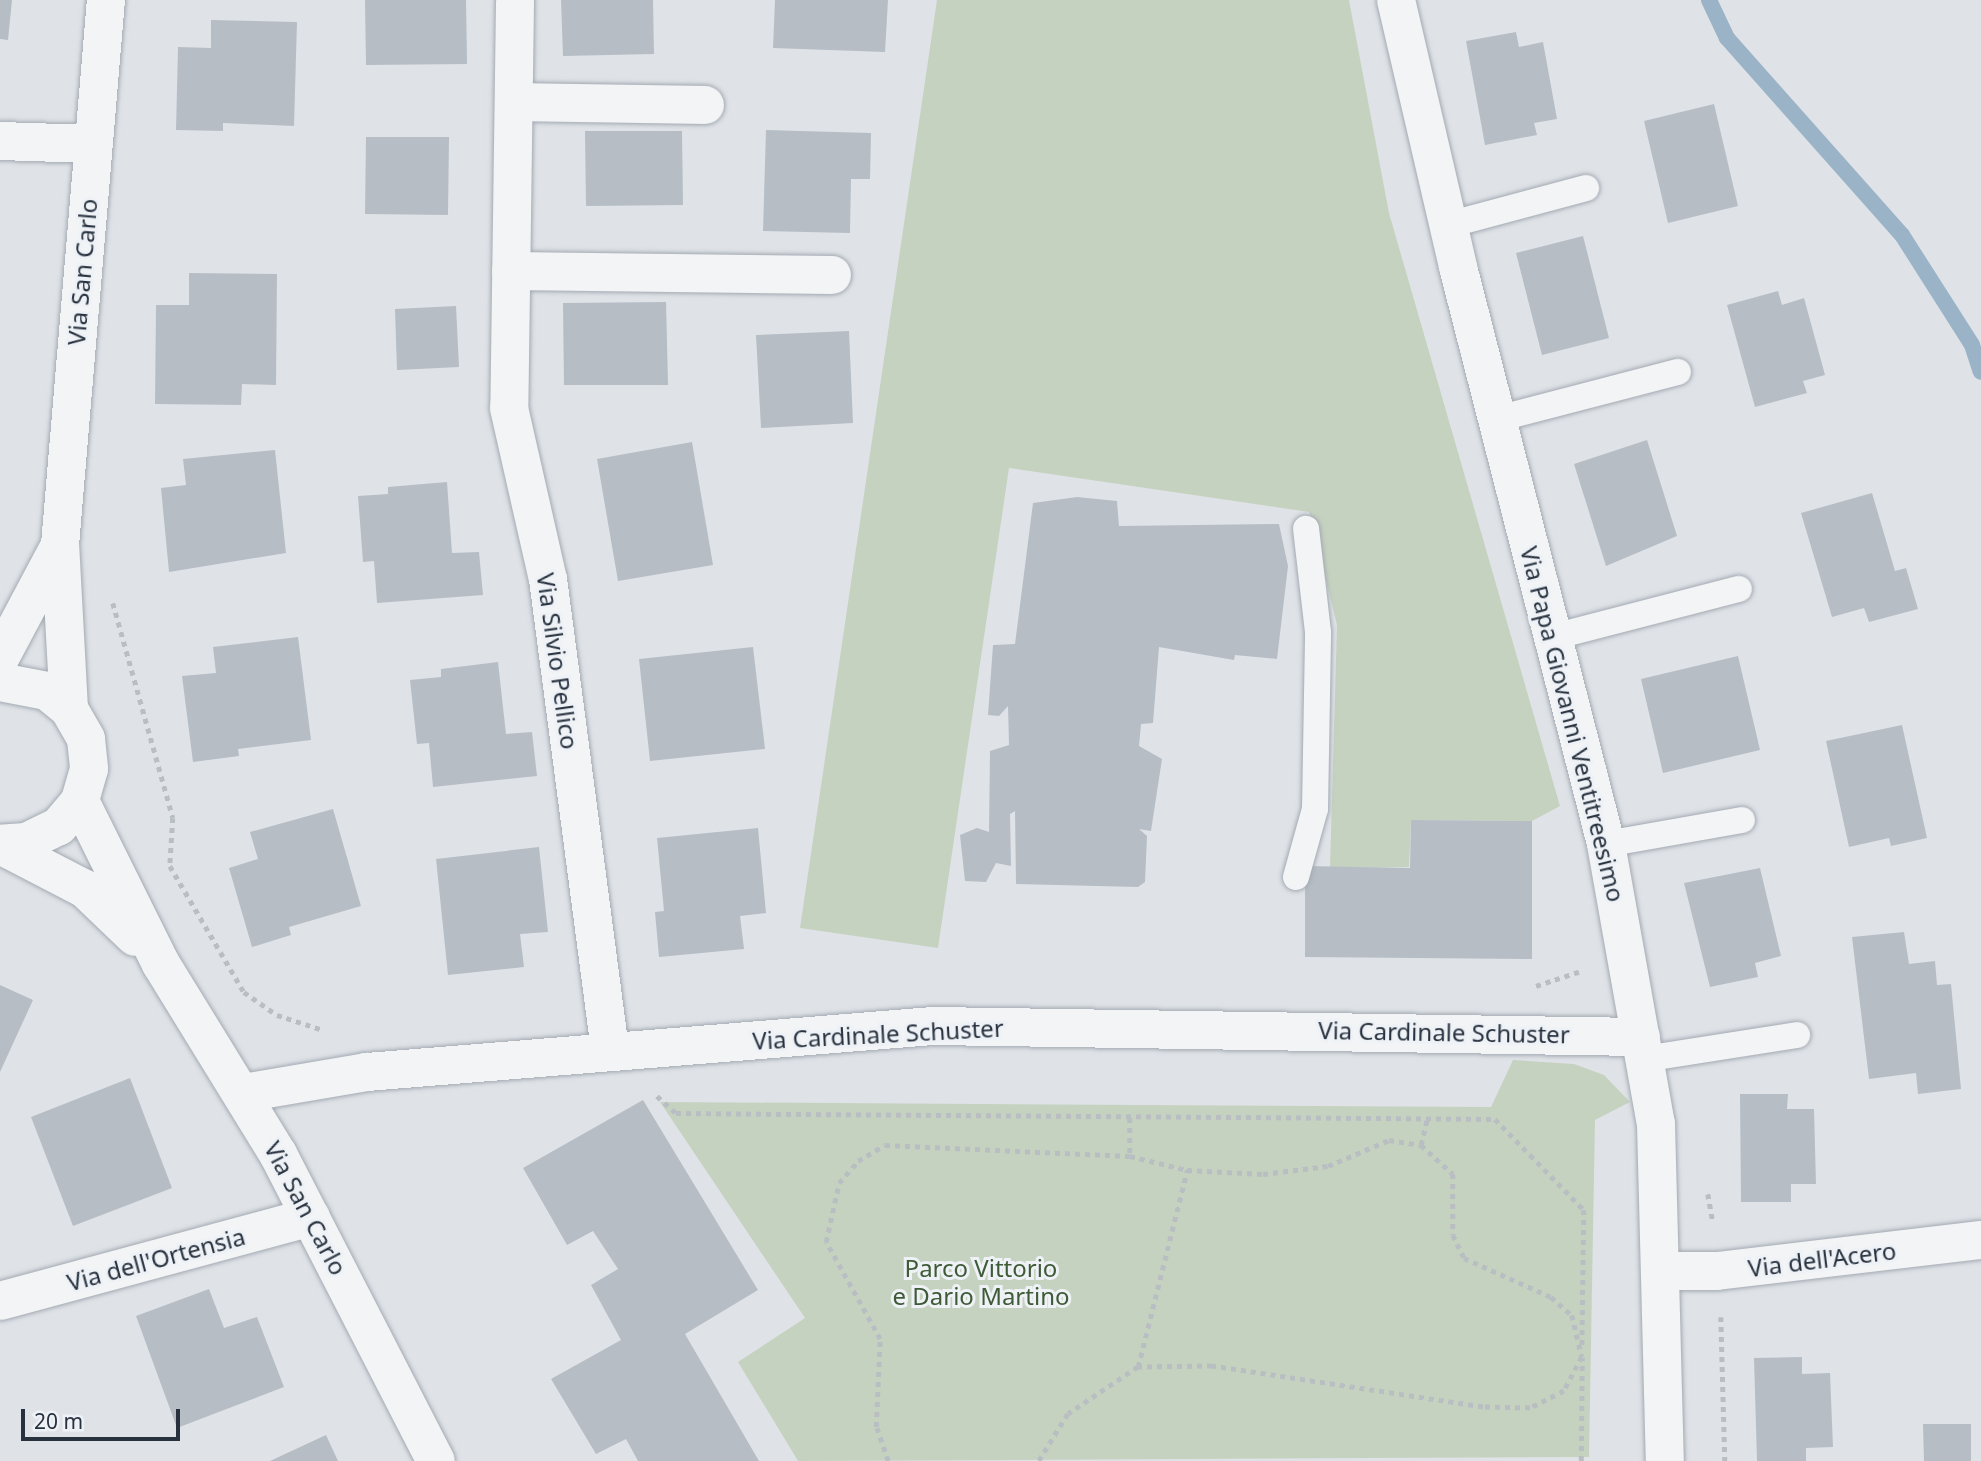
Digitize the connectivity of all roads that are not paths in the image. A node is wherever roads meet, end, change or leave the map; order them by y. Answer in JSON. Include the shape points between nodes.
{"nodes":[{"id":1,"x":106,"y":0,"type":"edge"},
{"id":2,"x":1396,"y":0,"type":"edge"},
{"id":3,"x":515,"y":2,"type":"dead end"},
{"id":4,"x":514,"y":102,"type":"junction"},
{"id":5,"x":705,"y":105,"type":"dead end"},
{"id":6,"x":0,"y":141,"type":"edge"},
{"id":7,"x":92,"y":144,"type":"junction"},
{"id":8,"x":1586,"y":188,"type":"dead end"},
{"id":9,"x":1448,"y":225,"type":"junction"},
{"id":10,"x":511,"y":271,"type":"junction"},
{"id":11,"x":832,"y":275,"type":"dead end"},
{"id":12,"x":1678,"y":372,"type":"dead end"},
{"id":13,"x":1497,"y":419,"type":"junction"},
{"id":14,"x":1307,"y":529,"type":"dead end"},
{"id":15,"x":60,"y":545,"type":"junction"},
{"id":16,"x":1740,"y":589,"type":"dead end"},
{"id":17,"x":1553,"y":637,"type":"junction"},
{"id":18,"x":0,"y":657,"type":"edge"},
{"id":19,"x":0,"y":682,"type":"edge"},
{"id":20,"x":69,"y":709,"type":"junction"},
{"id":21,"x":80,"y":801,"type":"junction"},
{"id":22,"x":1742,"y":820,"type":"dead end"},
{"id":23,"x":0,"y":844,"type":"edge"},
{"id":24,"x":1606,"y":844,"type":"junction"},
{"id":25,"x":1296,"y":877,"type":"dead end"},
{"id":26,"x":161,"y":964,"type":"junction"},
{"id":27,"x":1797,"y":1035,"type":"dead end"},
{"id":28,"x":1643,"y":1048,"type":"junction"},
{"id":29,"x":610,"y":1052,"type":"junction"},
{"id":30,"x":243,"y":1093,"type":"junction"},
{"id":31,"x":311,"y":1217,"type":"junction"},
{"id":32,"x":1981,"y":1240,"type":"edge"},
{"id":33,"x":1664,"y":1271,"type":"junction"},
{"id":34,"x":0,"y":1301,"type":"edge"},
{"id":35,"x":436,"y":1461,"type":"edge"},
{"id":36,"x":1665,"y":1461,"type":"edge"}],
"edges":[{"from":1,"to":7,"type":"street","name":"Via San Carlo"},
{"from":2,"to":9,"type":"street","name":"Via Papa Giovanni Ventitreesimo"},
{"from":3,"to":4,"type":"street","name":"Via Silvio Pellico"},
{"from":4,"to":5,"type":"street"},
{"from":4,"to":10,"type":"street","name":"Via Silvio Pellico"},
{"from":6,"to":7,"type":"street"},
{"from":7,"to":15,"type":"street","name":"Via San Carlo"},
{"from":8,"to":9,"type":"lane"},
{"from":9,"to":13,"type":"street","name":"Via Papa Giovanni Ventitreesimo"},
{"from":10,"to":11,"type":"street"},
{"from":10,"to":29,"type":"street","name":"Via Silvio Pellico","via":[[509,408],[548,579]]},
{"from":12,"to":13,"type":"lane"},
{"from":13,"to":17,"type":"street","name":"Via Papa Giovanni Ventitreesimo"},
{"from":14,"to":25,"type":"lane","via":[[1318,632],[1315,809]]},
{"from":15,"to":18,"type":"street","name":"Via San Carlo"},
{"from":15,"to":20,"type":"street","name":"Via San Carlo"},
{"from":16,"to":17,"type":"lane"},
{"from":17,"to":24,"type":"street","name":"Via Papa Giovanni Ventitreesimo"},
{"from":19,"to":20,"type":"street","via":[[47,691]]},
{"from":20,"to":21,"type":"street","via":[[80,723],[89,754]]},
{"from":21,"to":23,"type":"street","via":[[44,836]]},
{"from":21,"to":26,"type":"street","name":"Via San Carlo"},
{"from":22,"to":24,"type":"lane"},
{"from":23,"to":26,"type":"street","name":"Via San Carlo","via":[[85,888]]},
{"from":24,"to":28,"type":"street","name":"Via Papa Giovanni Ventitreesimo"},
{"from":26,"to":30,"type":"street","name":"Via San Carlo"},
{"from":27,"to":28,"type":"lane"},
{"from":28,"to":29,"type":"street","name":"Via Cardinale Schuster","via":[[933,1026]]},
{"from":28,"to":33,"type":"street","name":"Via Papa Giovanni Ventitreesimo","via":[[1656,1124]]},
{"from":29,"to":30,"type":"street","name":"Via Cardinale Schuster","via":[[367,1072]]},
{"from":30,"to":31,"type":"street","name":"Via San Carlo"},
{"from":31,"to":34,"type":"street","name":"Via dell'Ortensia"},
{"from":31,"to":35,"type":"street","name":"Via San Carlo"},
{"from":32,"to":33,"type":"street","name":"Via dell'Acero","via":[[1717,1271]]},
{"from":33,"to":36,"type":"street","name":"Via Papa Giovanni Ventitreesimo"}]}
